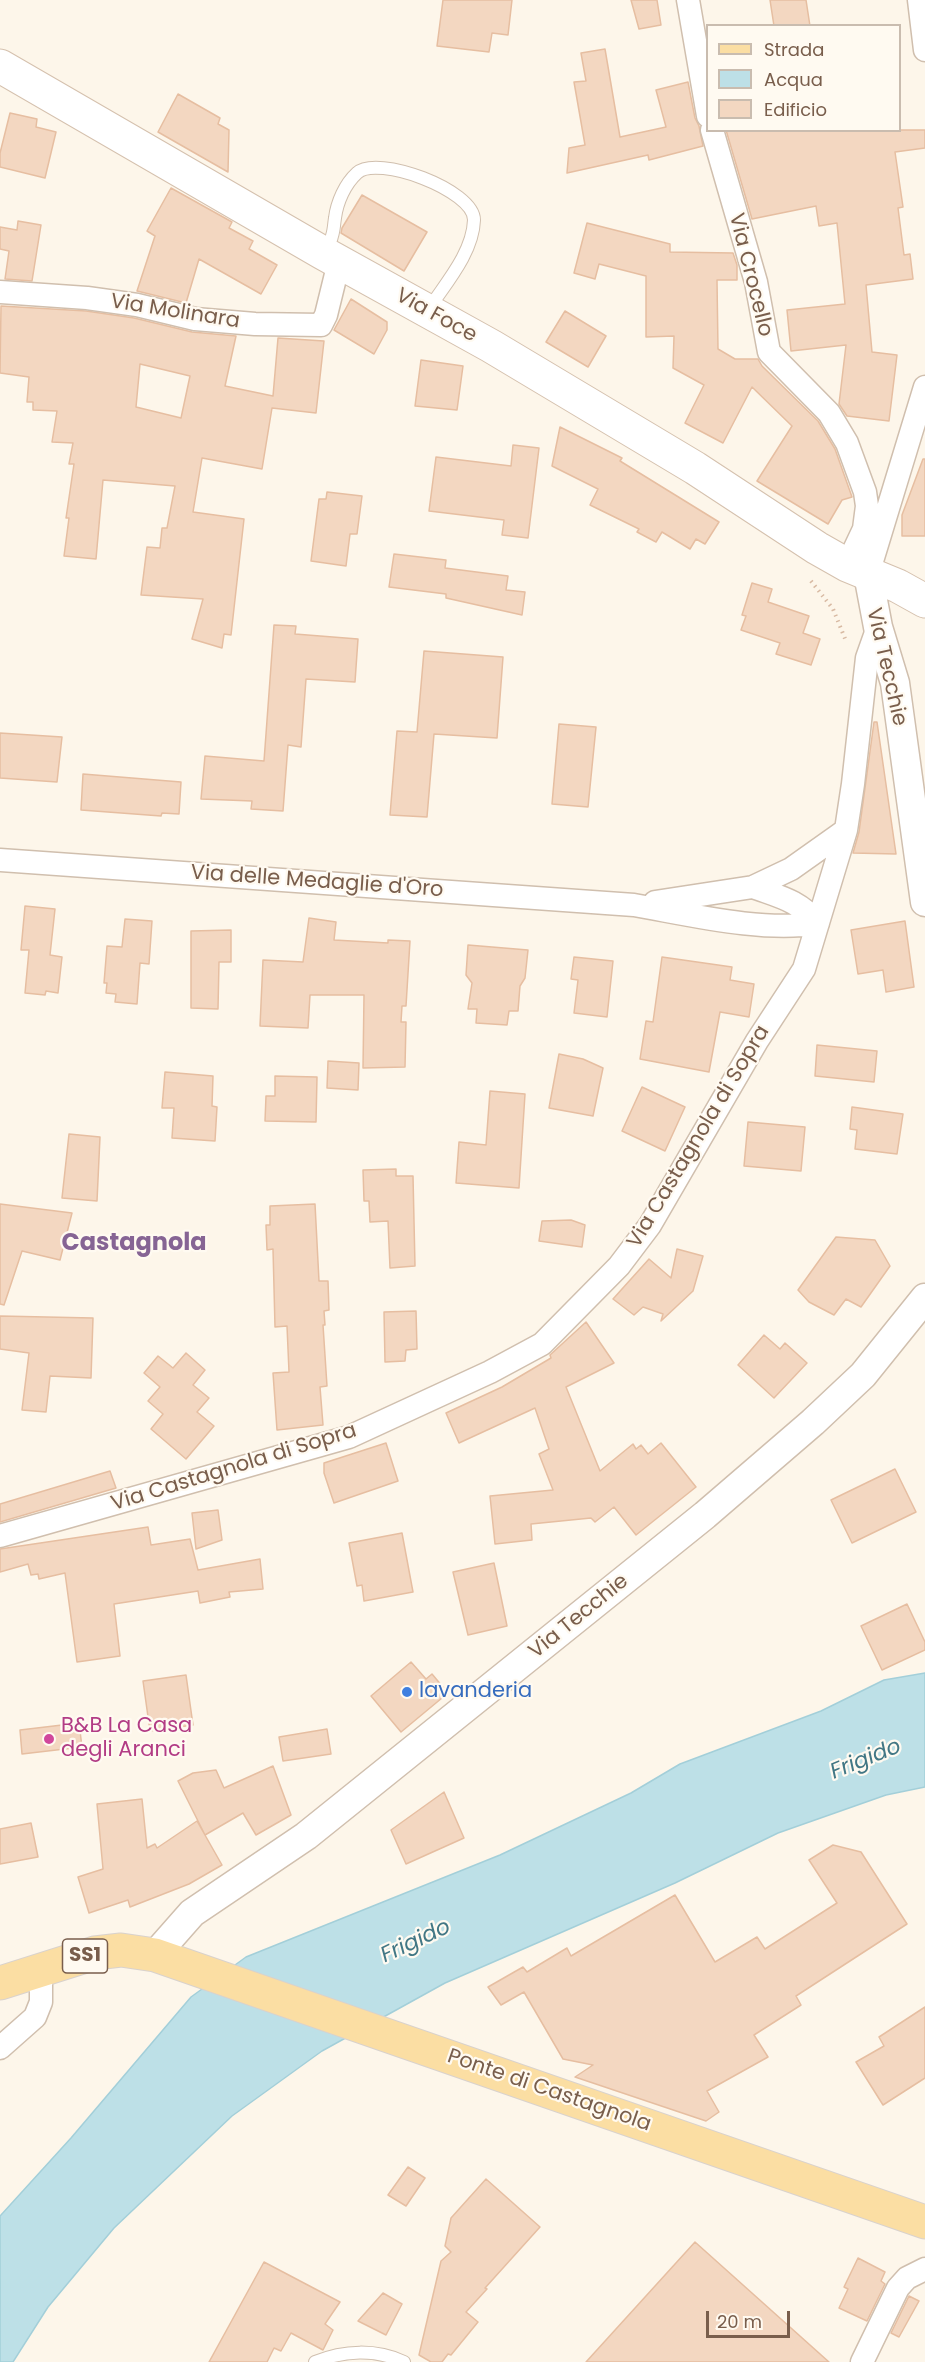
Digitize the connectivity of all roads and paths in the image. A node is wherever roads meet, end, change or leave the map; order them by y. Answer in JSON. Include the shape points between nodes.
{"nodes":[{"id":1,"x":688,"y":0,"type":"edge"},
{"id":2,"x":919,"y":0,"type":"edge"},
{"id":3,"x":925,"y":50,"type":"edge"},
{"id":4,"x":0,"y":66,"type":"edge"},
{"id":5,"x":706,"y":104,"type":"edge"},
{"id":6,"x":713,"y":132,"type":"edge"},
{"id":7,"x":331,"y":258,"type":"junction"},
{"id":8,"x":0,"y":292,"type":"edge"},
{"id":9,"x":427,"y":311,"type":"junction"},
{"id":10,"x":925,"y":387,"type":"edge"},
{"id":11,"x":817,"y":548,"type":"junction"},
{"id":12,"x":858,"y":569,"type":"junction"},
{"id":13,"x":912,"y":593,"type":"edge"},
{"id":14,"x":878,"y":627,"type":"junction"},
{"id":15,"x":849,"y":651,"type":"dead end"},
{"id":16,"x":846,"y":830,"type":"junction"},
{"id":17,"x":0,"y":860,"type":"edge"},
{"id":18,"x":753,"y":887,"type":"junction"},
{"id":19,"x":925,"y":902,"type":"edge"},
{"id":20,"x":634,"y":905,"type":"junction"},
{"id":21,"x":818,"y":923,"type":"junction"},
{"id":22,"x":925,"y":1298,"type":"edge"},
{"id":23,"x":0,"y":1536,"type":"edge"},
{"id":24,"x":164,"y":1958,"type":"junction"},
{"id":25,"x":41,"y":1970,"type":"junction"},
{"id":26,"x":0,"y":1983,"type":"edge"},
{"id":27,"x":0,"y":2048,"type":"edge"},
{"id":28,"x":925,"y":2222,"type":"edge"},
{"id":29,"x":925,"y":2269,"type":"edge"},
{"id":30,"x":315,"y":2362,"type":"edge"},
{"id":31,"x":404,"y":2362,"type":"edge"},
{"id":32,"x":862,"y":2362,"type":"edge"}],
"edges":[{"from":1,"to":5,"type":"street"},
{"from":2,"to":3,"type":"street"},
{"from":4,"to":7,"type":"main road","name":"Via Foce"},
{"from":6,"to":12,"type":"street","name":"Via Crocello","via":[[756,282],[769,352],[829,413],[848,443],[865,492],[867,506]]},
{"from":7,"to":8,"type":"street","name":"Via Molinara","via":[[326,315],[321,325],[195,319],[137,304]]},
{"from":7,"to":9,"type":"main road","name":"Via Foce"},
{"from":7,"to":9,"type":"lane","via":[[335,215],[346,184],[359,171],[374,167],[396,171],[451,191],[468,206],[474,219],[468,248]]},
{"from":9,"to":11,"type":"main road","name":"Via Foce","via":[[677,458]]},
{"from":10,"to":12,"type":"street"},
{"from":11,"to":12,"type":"main road","name":"Via Foce"},
{"from":11,"to":15,"type":"path","via":[[803,571],[833,609]]},
{"from":12,"to":13,"type":"main road","name":"Via Foce"},
{"from":12,"to":14,"type":"street","name":"Via Tecchie"},
{"from":14,"to":16,"type":"street","name":"Via Castagnola di Sopra","via":[[867,658]]},
{"from":14,"to":19,"type":"street","name":"Via Tecchie","via":[[895,683]]},
{"from":16,"to":18,"type":"street","name":"Via delle Medaglie d'Oro","via":[[791,869]]},
{"from":16,"to":21,"type":"street","name":"Via Castagnola di Sopra"},
{"from":17,"to":20,"type":"street","name":"Via delle Medaglie d'Oro"},
{"from":18,"to":20,"type":"street","name":"Via delle Medaglie d'Oro"},
{"from":18,"to":21,"type":"street","name":"Via delle Medaglie d'Oro","via":[[790,899]]},
{"from":20,"to":21,"type":"street","name":"Via delle Medaglie d'Oro","via":[[726,921],[799,927]]},
{"from":21,"to":23,"type":"street","name":"Via Castagnola di Sopra","via":[[804,969],[757,1041],[650,1225],[619,1266],[542,1344],[349,1437]]},
{"from":22,"to":24,"type":"street","name":"Via Tecchie","via":[[863,1375],[813,1422],[705,1515],[306,1836],[192,1913]]},
{"from":24,"to":25,"type":"main road","number":"SS1","via":[[121,1950],[95,1953]]},
{"from":24,"to":28,"type":"main road","name":"Ponte di Castagnola"},
{"from":25,"to":26,"type":"main road","number":"SS1"},
{"from":25,"to":27,"type":"street","via":[[41,2002],[35,2017]]},
{"from":29,"to":32,"type":"street","via":[[907,2277],[898,2288]]},
{"from":30,"to":31,"type":"lane","via":[[332,2355],[366,2352]]}]}
